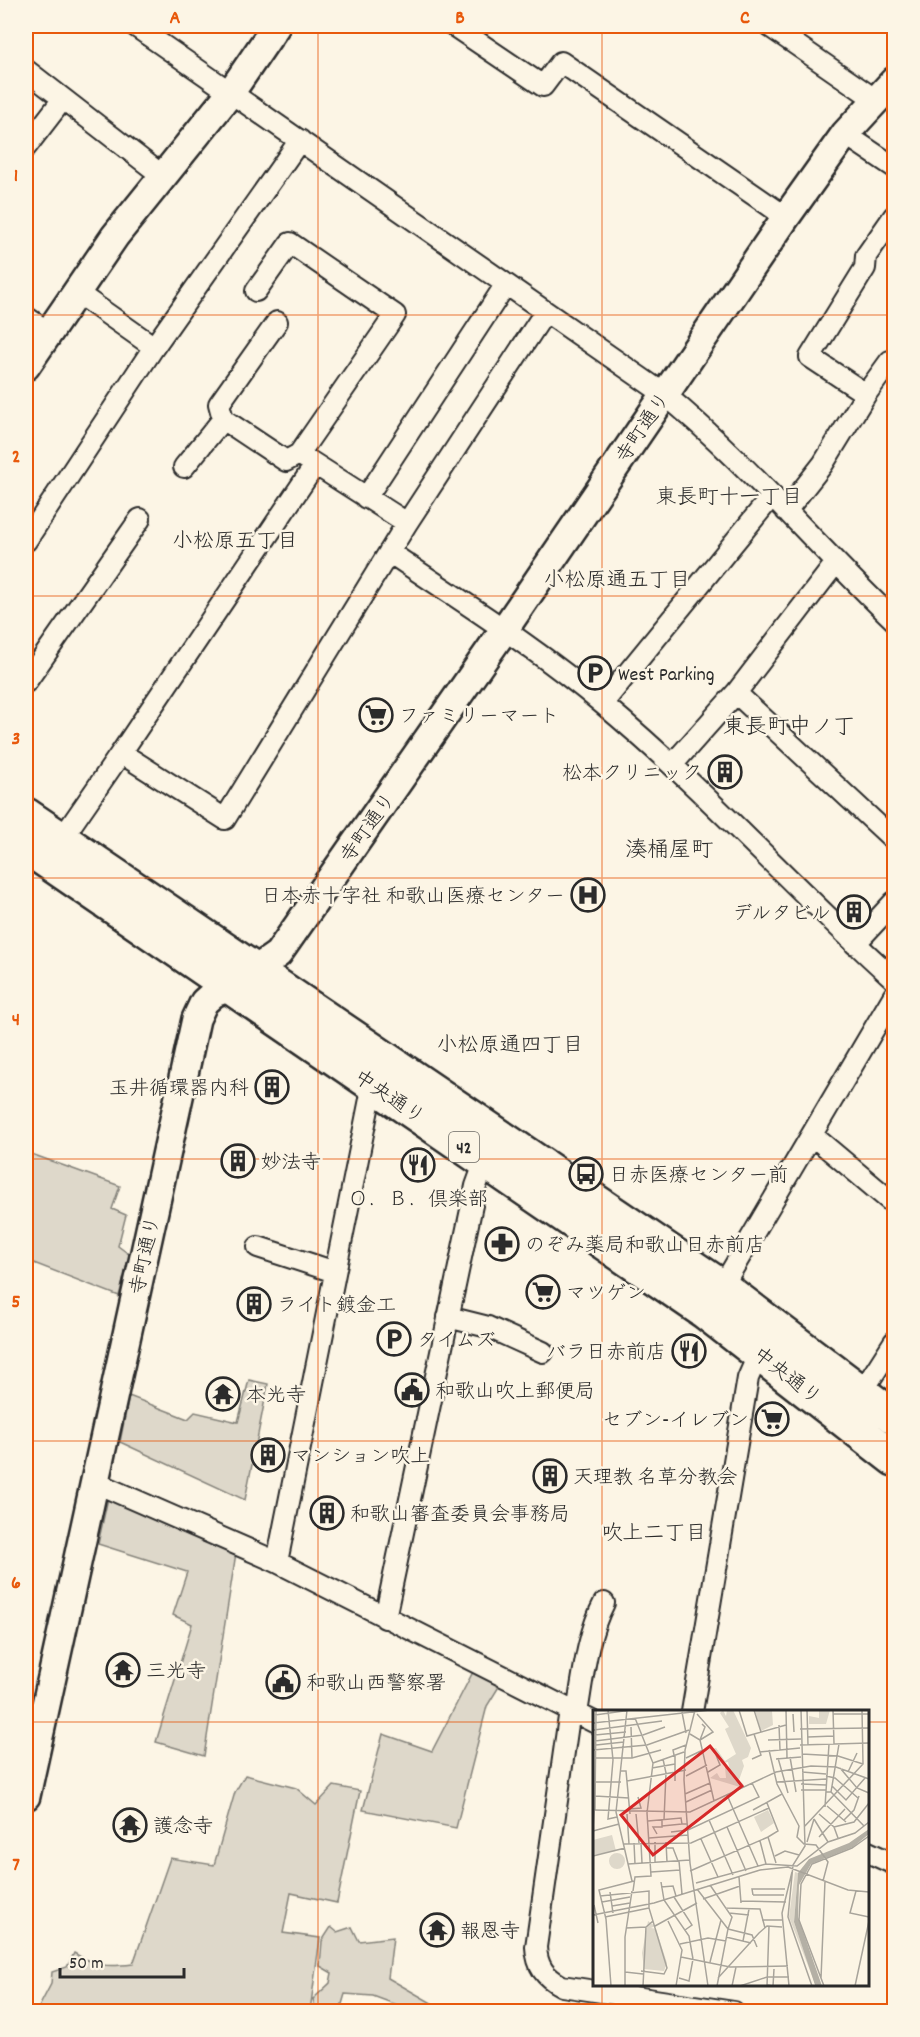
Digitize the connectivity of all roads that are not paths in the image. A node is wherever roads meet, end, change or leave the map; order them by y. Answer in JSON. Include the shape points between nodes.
{"nodes":[{"id":1,"x":135,"y":26,"type":"edge"},
{"id":2,"x":276,"y":26,"type":"edge"},
{"id":3,"x":454,"y":26,"type":"edge"},
{"id":4,"x":769,"y":26,"type":"edge"},
{"id":5,"x":26,"y":70,"type":"edge"},
{"id":6,"x":894,"y":81,"type":"edge"},
{"id":7,"x":231,"y":92,"type":"junction"},
{"id":8,"x":63,"y":99,"type":"junction"},
{"id":9,"x":876,"y":100,"type":"junction"},
{"id":10,"x":845,"y":134,"type":"junction"},
{"id":11,"x":300,"y":140,"type":"junction"},
{"id":12,"x":26,"y":147,"type":"edge"},
{"id":13,"x":894,"y":167,"type":"edge"},
{"id":14,"x":164,"y":177,"type":"junction"},
{"id":15,"x":894,"y":216,"type":"edge"},
{"id":16,"x":786,"y":217,"type":"junction"},
{"id":17,"x":506,"y":284,"type":"junction"},
{"id":18,"x":256,"y":291,"type":"dead end"},
{"id":19,"x":76,"y":292,"type":"junction"},
{"id":20,"x":545,"y":312,"type":"junction"},
{"id":21,"x":26,"y":317,"type":"edge"},
{"id":22,"x":277,"y":322,"type":"dead end"},
{"id":23,"x":48,"y":332,"type":"junction"},
{"id":24,"x":154,"y":347,"type":"junction"},
{"id":25,"x":894,"y":364,"type":"edge"},
{"id":26,"x":26,"y":366,"type":"edge"},
{"id":27,"x":664,"y":394,"type":"junction"},
{"id":28,"x":866,"y":394,"type":"junction"},
{"id":29,"x":223,"y":419,"type":"junction"},
{"id":30,"x":307,"y":460,"type":"junction"},
{"id":31,"x":184,"y":467,"type":"dead end"},
{"id":32,"x":772,"y":496,"type":"junction"},
{"id":33,"x":366,"y":498,"type":"junction"},
{"id":34,"x":786,"y":511,"type":"junction"},
{"id":35,"x":140,"y":519,"type":"dead end"},
{"id":36,"x":407,"y":523,"type":"junction"},
{"id":37,"x":26,"y":541,"type":"edge"},
{"id":38,"x":389,"y":552,"type":"junction"},
{"id":39,"x":835,"y":564,"type":"junction"},
{"id":40,"x":894,"y":620,"type":"edge"},
{"id":41,"x":504,"y":630,"type":"junction"},
{"id":42,"x":26,"y":682,"type":"edge"},
{"id":43,"x":736,"y":693,"type":"junction"},
{"id":44,"x":603,"y":704,"type":"junction"},
{"id":45,"x":121,"y":753,"type":"junction"},
{"id":46,"x":672,"y":765,"type":"junction"},
{"id":47,"x":26,"y":815,"type":"edge"},
{"id":48,"x":61,"y":840,"type":"junction"},
{"id":49,"x":894,"y":840,"type":"edge"},
{"id":50,"x":26,"y":847,"type":"edge"},
{"id":51,"x":894,"y":902,"type":"edge"},
{"id":52,"x":855,"y":944,"type":"junction"},
{"id":53,"x":244,"y":979,"type":"junction"},
{"id":54,"x":894,"y":979,"type":"edge"},
{"id":55,"x":894,"y":995,"type":"edge"},
{"id":56,"x":380,"y":1073,"type":"junction"},
{"id":57,"x":812,"y":1135,"type":"junction"},
{"id":58,"x":497,"y":1152,"type":"junction"},
{"id":59,"x":894,"y":1204,"type":"edge"},
{"id":60,"x":258,"y":1247,"type":"dead end"},
{"id":61,"x":335,"y":1272,"type":"junction"},
{"id":62,"x":722,"y":1287,"type":"junction"},
{"id":63,"x":448,"y":1317,"type":"junction"},
{"id":64,"x":894,"y":1342,"type":"edge"},
{"id":65,"x":543,"y":1352,"type":"dead end"},
{"id":66,"x":759,"y":1353,"type":"junction"},
{"id":67,"x":862,"y":1392,"type":"junction"},
{"id":68,"x":894,"y":1417,"type":"edge"},
{"id":69,"x":844,"y":1418,"type":"junction"},
{"id":70,"x":894,"y":1459,"type":"edge"},
{"id":71,"x":94,"y":1482,"type":"junction"},
{"id":72,"x":277,"y":1562,"type":"junction"},
{"id":73,"x":604,"y":1603,"type":"dead end"},
{"id":74,"x":385,"y":1618,"type":"junction"},
{"id":75,"x":692,"y":1710,"type":"edge"},
{"id":76,"x":580,"y":1715,"type":"edge"},
{"id":77,"x":33,"y":1725,"type":"edge"},
{"id":78,"x":26,"y":1796,"type":"edge"},
{"id":79,"x":869,"y":1853,"type":"edge"},
{"id":80,"x":894,"y":1864,"type":"edge"},
{"id":81,"x":734,"y":2012,"type":"edge"}],
"edges":[{"from":1,"to":7,"type":"street"},
{"from":2,"to":7,"type":"street"},
{"from":3,"to":16,"type":"street","via":[[543,86],[561,62]]},
{"from":4,"to":9,"type":"street"},
{"from":5,"to":8,"type":"street"},
{"from":6,"to":9,"type":"street","name":"寺町通り"},
{"from":7,"to":11,"type":"street"},
{"from":7,"to":14,"type":"street"},
{"from":8,"to":12,"type":"street"},
{"from":8,"to":14,"type":"street"},
{"from":9,"to":10,"type":"street","name":"寺町通り"},
{"from":10,"to":13,"type":"street"},
{"from":10,"to":16,"type":"street","name":"寺町通り"},
{"from":11,"to":17,"type":"street"},
{"from":11,"to":24,"type":"street"},
{"from":14,"to":19,"type":"street","via":[[115,236]]},
{"from":15,"to":28,"type":"street","via":[[866,256],[865,268],[810,357]]},
{"from":16,"to":27,"type":"street","name":"寺町通り"},
{"from":17,"to":20,"type":"street"},
{"from":17,"to":33,"type":"street"},
{"from":18,"to":30,"type":"street","via":[[290,243],[395,315]]},
{"from":19,"to":23,"type":"street"},
{"from":19,"to":24,"type":"street"},
{"from":20,"to":27,"type":"street"},
{"from":20,"to":36,"type":"street"},
{"from":21,"to":23,"type":"street"},
{"from":22,"to":29,"type":"street","via":[[219,404]]},
{"from":23,"to":26,"type":"street"},
{"from":24,"to":37,"type":"street"},
{"from":25,"to":28,"type":"street","via":[[890,361]]},
{"from":27,"to":32,"type":"street","via":[[696,420]]},
{"from":27,"to":41,"type":"street","name":"寺町通り"},
{"from":28,"to":34,"type":"street","via":[[823,464]]},
{"from":29,"to":30,"type":"street","via":[[286,461]]},
{"from":29,"to":31,"type":"street"},
{"from":30,"to":33,"type":"street"},
{"from":30,"to":45,"type":"street"},
{"from":32,"to":34,"type":"street"},
{"from":32,"to":44,"type":"street"},
{"from":33,"to":36,"type":"street"},
{"from":34,"to":39,"type":"street"},
{"from":35,"to":42,"type":"street"},
{"from":36,"to":38,"type":"street"},
{"from":38,"to":41,"type":"street"},
{"from":38,"to":45,"type":"street","via":[[225,819]]},
{"from":39,"to":40,"type":"street"},
{"from":39,"to":43,"type":"street"},
{"from":41,"to":44,"type":"street"},
{"from":41,"to":53,"type":"street","name":"寺町通り","via":[[278,954]]},
{"from":43,"to":46,"type":"street"},
{"from":43,"to":49,"type":"street"},
{"from":44,"to":46,"type":"street"},
{"from":45,"to":48,"type":"street"},
{"from":46,"to":52,"type":"street"},
{"from":47,"to":48,"type":"highway","name":"中央通り","number":"42"},
{"from":48,"to":53,"type":"highway","name":"中央通り","number":"42"},
{"from":50,"to":53,"type":"highway","name":"中央通り","number":"42"},
{"from":51,"to":52,"type":"street"},
{"from":52,"to":54,"type":"street"},
{"from":53,"to":56,"type":"highway","name":"中央通り","number":"42"},
{"from":53,"to":71,"type":"street","name":"寺町通り","via":[[214,993],[204,1002],[196,1019]]},
{"from":55,"to":57,"type":"street"},
{"from":56,"to":58,"type":"highway","name":"中央通り","number":"42"},
{"from":56,"to":61,"type":"street"},
{"from":57,"to":59,"type":"street"},
{"from":57,"to":62,"type":"street"},
{"from":58,"to":62,"type":"highway","name":"中央通り","number":"42"},
{"from":58,"to":63,"type":"street","via":[[476,1186]]},
{"from":58,"to":66,"type":"highway","name":"中央通り","number":"42"},
{"from":60,"to":61,"type":"street"},
{"from":61,"to":72,"type":"street"},
{"from":62,"to":67,"type":"highway","name":"中央通り","number":"42"},
{"from":63,"to":65,"type":"street","via":[[488,1327]]},
{"from":63,"to":74,"type":"street"},
{"from":64,"to":67,"type":"street"},
{"from":66,"to":69,"type":"highway","name":"中央通り","number":"42"},
{"from":66,"to":75,"type":"street","via":[[748,1377]]},
{"from":67,"to":68,"type":"highway","name":"中央通り","number":"42"},
{"from":67,"to":69,"type":"street"},
{"from":69,"to":70,"type":"highway","name":"中央通り","number":"42"},
{"from":71,"to":72,"type":"street"},
{"from":71,"to":77,"type":"street","name":"寺町通り"},
{"from":72,"to":74,"type":"street"},
{"from":73,"to":76,"type":"street","via":[[586,1661]]},
{"from":74,"to":76,"type":"street"},
{"from":76,"to":81,"type":"street","via":[[536,1947],[540,1969],[562,1986]]},
{"from":77,"to":78,"type":"street","name":"寺町通り"},
{"from":79,"to":80,"type":"street"}]}
